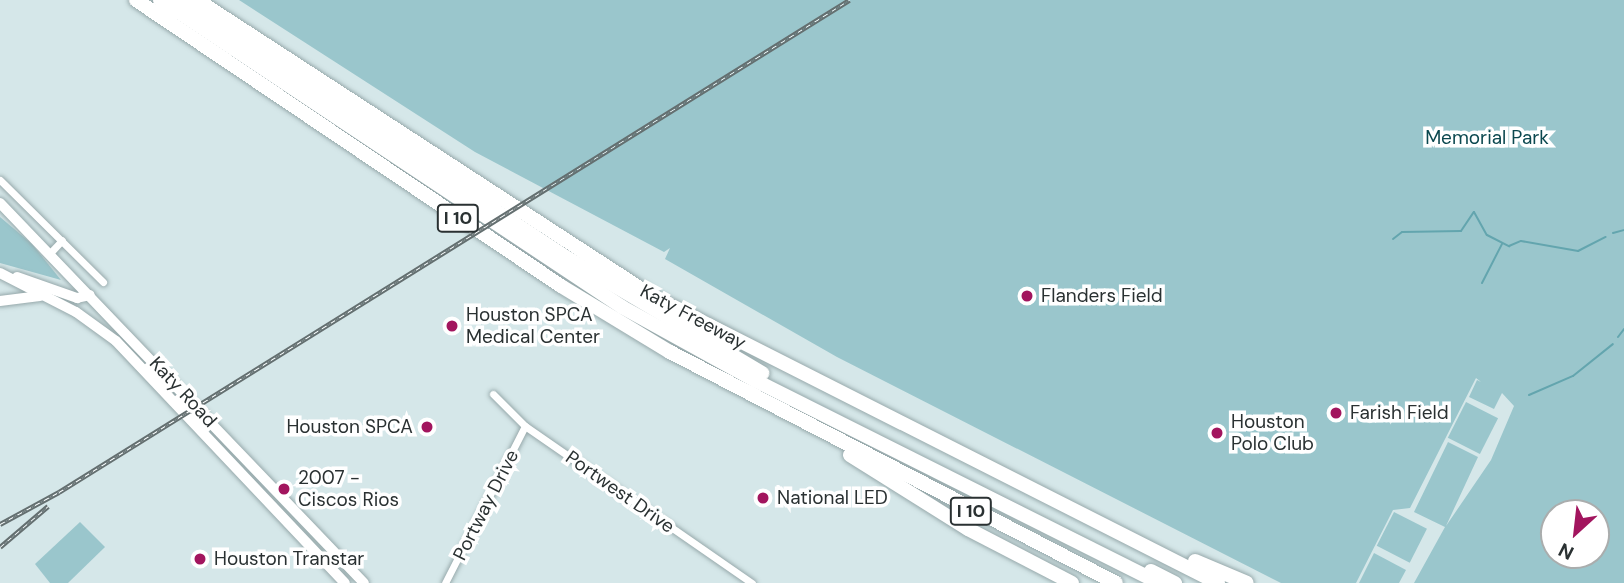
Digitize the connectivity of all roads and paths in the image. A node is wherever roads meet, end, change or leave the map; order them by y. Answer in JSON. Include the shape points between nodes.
{"nodes":[{"id":1,"x":136,"y":0,"type":"edge"},
{"id":2,"x":160,"y":0,"type":"edge"},
{"id":3,"x":179,"y":0,"type":"edge"},
{"id":4,"x":197,"y":0,"type":"edge"},
{"id":5,"x":0,"y":180,"type":"edge"},
{"id":6,"x":21,"y":198,"type":"junction"},
{"id":7,"x":4,"y":207,"type":"edge"},
{"id":8,"x":62,"y":240,"type":"junction"},
{"id":9,"x":51,"y":252,"type":"junction"},
{"id":10,"x":2,"y":274,"type":"edge"},
{"id":11,"x":103,"y":282,"type":"dead end"},
{"id":12,"x":90,"y":295,"type":"junction"},
{"id":13,"x":50,"y":298,"type":"junction"},
{"id":14,"x":0,"y":301,"type":"edge"},
{"id":15,"x":102,"y":330,"type":"junction"},
{"id":16,"x":493,"y":394,"type":"dead end"},
{"id":17,"x":525,"y":426,"type":"junction"},
{"id":18,"x":827,"y":436,"type":"junction"},
{"id":19,"x":1060,"y":501,"type":"junction"},
{"id":20,"x":317,"y":533,"type":"junction"},
{"id":21,"x":308,"y":545,"type":"junction"},
{"id":22,"x":345,"y":583,"type":"edge"},
{"id":23,"x":364,"y":583,"type":"edge"},
{"id":24,"x":445,"y":583,"type":"edge"},
{"id":25,"x":752,"y":583,"type":"edge"},
{"id":26,"x":1072,"y":583,"type":"edge"},
{"id":27,"x":1116,"y":583,"type":"edge"},
{"id":28,"x":1159,"y":583,"type":"edge"},
{"id":29,"x":1175,"y":583,"type":"edge"},
{"id":30,"x":1218,"y":583,"type":"edge"},
{"id":31,"x":1247,"y":583,"type":"edge"}],
"edges":[{"from":1,"to":18,"type":"highway","name":"Katy Freeway","number":"I 10","via":[[561,286],[670,352]]},
{"from":2,"to":28,"type":"highway","via":[[622,307],[756,380]]},
{"from":3,"to":29,"type":"highway","via":[[658,314],[795,390]]},
{"from":4,"to":19,"type":"highway","name":"Katy Freeway","number":"I 10","via":[[618,276],[692,318]]},
{"from":5,"to":6,"type":"street"},
{"from":6,"to":7,"type":"street"},
{"from":6,"to":8,"type":"street"},
{"from":7,"to":9,"type":"main road","name":"Katy Road"},
{"from":8,"to":9,"type":"street"},
{"from":8,"to":11,"type":"street"},
{"from":9,"to":12,"type":"main road","name":"Katy Road"},
{"from":10,"to":12,"type":"main road","via":[[77,298]]},
{"from":10,"to":13,"type":"main road","name":"Katy Road"},
{"from":12,"to":15,"type":"main road","via":[[86,309]]},
{"from":12,"to":20,"type":"main road","name":"Katy Road"},
{"from":13,"to":14,"type":"main road","via":[[32,295]]},
{"from":13,"to":15,"type":"main road","name":"Katy Road"},
{"from":15,"to":21,"type":"main road","name":"Katy Road"},
{"from":16,"to":17,"type":"street","name":"Portwest Drive"},
{"from":17,"to":24,"type":"street","name":"Portway Drive"},
{"from":17,"to":25,"type":"street","name":"Portwest Drive"},
{"from":18,"to":26,"type":"highway","via":[[859,463],[968,530]]},
{"from":18,"to":27,"type":"highway","name":"Katy Freeway","number":"I 10"},
{"from":19,"to":30,"type":"highway","name":"Katy Freeway","number":"I 10"},
{"from":19,"to":31,"type":"highway"},
{"from":20,"to":21,"type":"main road"},
{"from":20,"to":23,"type":"main road","name":"Katy Road"},
{"from":21,"to":22,"type":"main road","name":"Katy Road"}]}
